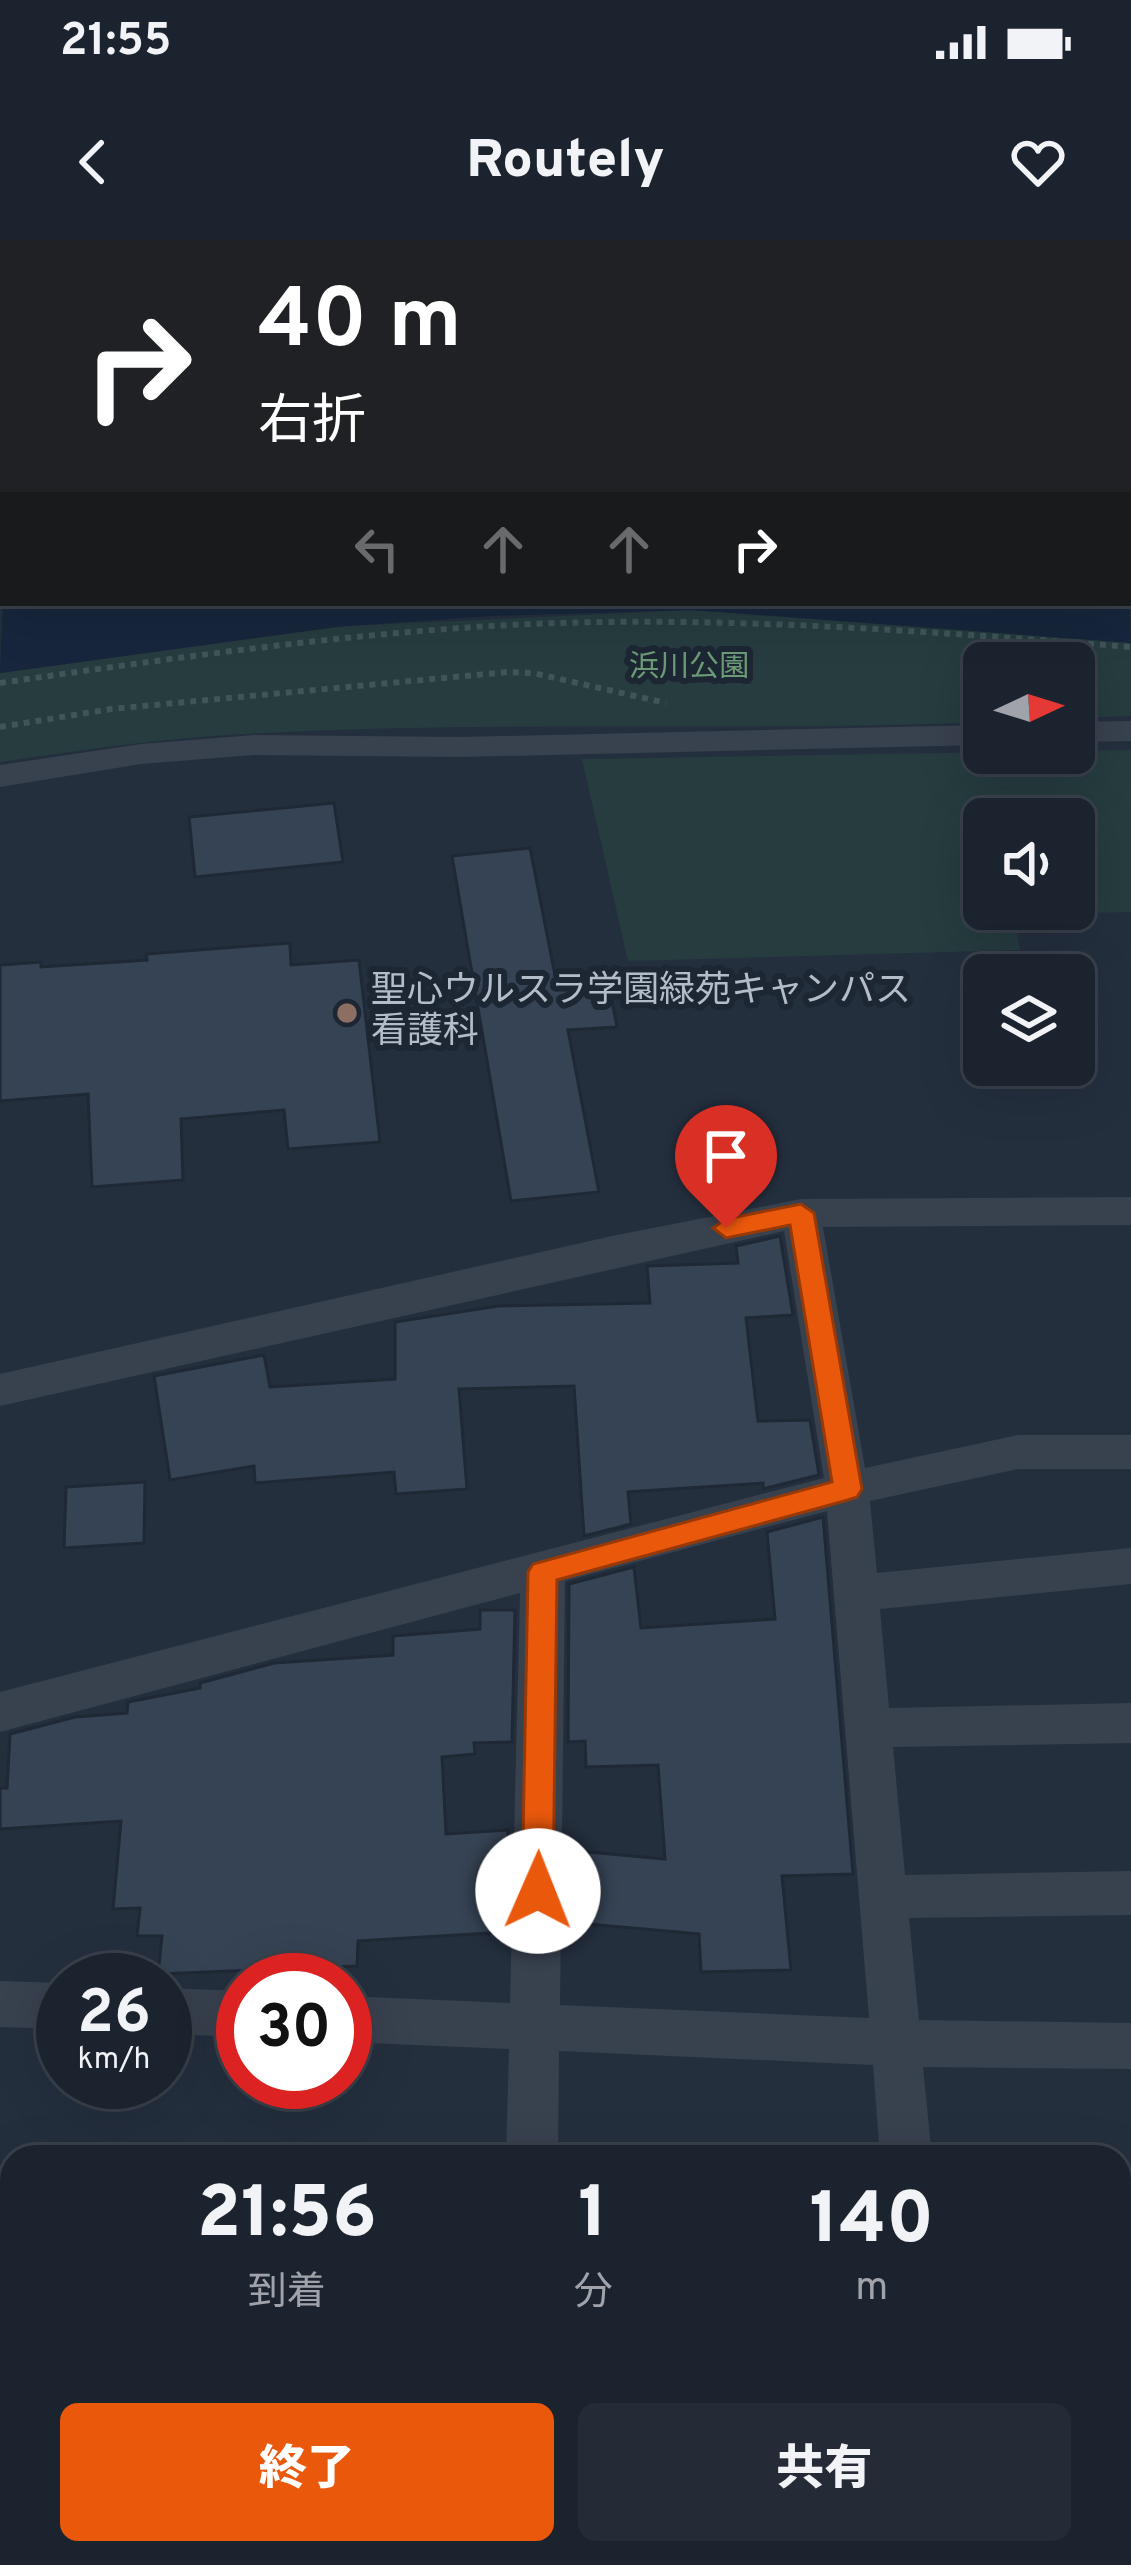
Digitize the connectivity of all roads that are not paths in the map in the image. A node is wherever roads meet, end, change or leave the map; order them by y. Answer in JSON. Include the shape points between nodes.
{"nodes":[{"id":1,"x":1131,"y":730,"type":"edge"},
{"id":2,"x":1095,"y":731,"type":"edge"},
{"id":3,"x":963,"y":735,"type":"edge"},
{"id":4,"x":0,"y":776,"type":"edge"},
{"id":5,"x":1131,"y":1211,"type":"edge"},
{"id":6,"x":801,"y":1213,"type":"junction"},
{"id":7,"x":0,"y":1390,"type":"edge"},
{"id":8,"x":1131,"y":1452,"type":"edge"},
{"id":9,"x":848,"y":1489,"type":"junction"},
{"id":10,"x":1131,"y":1565,"type":"edge"},
{"id":11,"x":543,"y":1572,"type":"junction"},
{"id":12,"x":856,"y":1593,"type":"junction"},
{"id":13,"x":0,"y":1712,"type":"edge"},
{"id":14,"x":1131,"y":1723,"type":"edge"},
{"id":15,"x":868,"y":1728,"type":"junction"},
{"id":16,"x":1131,"y":1893,"type":"edge"},
{"id":17,"x":884,"y":1897,"type":"junction"},
{"id":18,"x":0,"y":2004,"type":"edge"},
{"id":19,"x":36,"y":2005,"type":"edge"},
{"id":20,"x":372,"y":2020,"type":"edge"},
{"id":21,"x":536,"y":2027,"type":"junction"},
{"id":22,"x":897,"y":2043,"type":"junction"},
{"id":23,"x":1131,"y":2046,"type":"edge"},
{"id":24,"x":532,"y":2145,"type":"edge"},
{"id":25,"x":905,"y":2145,"type":"edge"}],
"edges":[{"from":1,"to":2,"type":"street"},
{"from":3,"to":4,"type":"street","via":[[254,745]]},
{"from":5,"to":6,"type":"street"},
{"from":6,"to":7,"type":"street"},
{"from":6,"to":9,"type":"street"},
{"from":8,"to":9,"type":"street","via":[[1018,1453]]},
{"from":9,"to":11,"type":"street"},
{"from":9,"to":12,"type":"street"},
{"from":10,"to":12,"type":"street"},
{"from":11,"to":13,"type":"street"},
{"from":11,"to":21,"type":"street"},
{"from":12,"to":15,"type":"street"},
{"from":14,"to":15,"type":"street"},
{"from":15,"to":17,"type":"street"},
{"from":16,"to":17,"type":"street"},
{"from":17,"to":22,"type":"street"},
{"from":18,"to":19,"type":"street"},
{"from":20,"to":21,"type":"street"},
{"from":21,"to":22,"type":"street"},
{"from":21,"to":24,"type":"street"},
{"from":22,"to":23,"type":"street"},
{"from":22,"to":25,"type":"street"}]}
